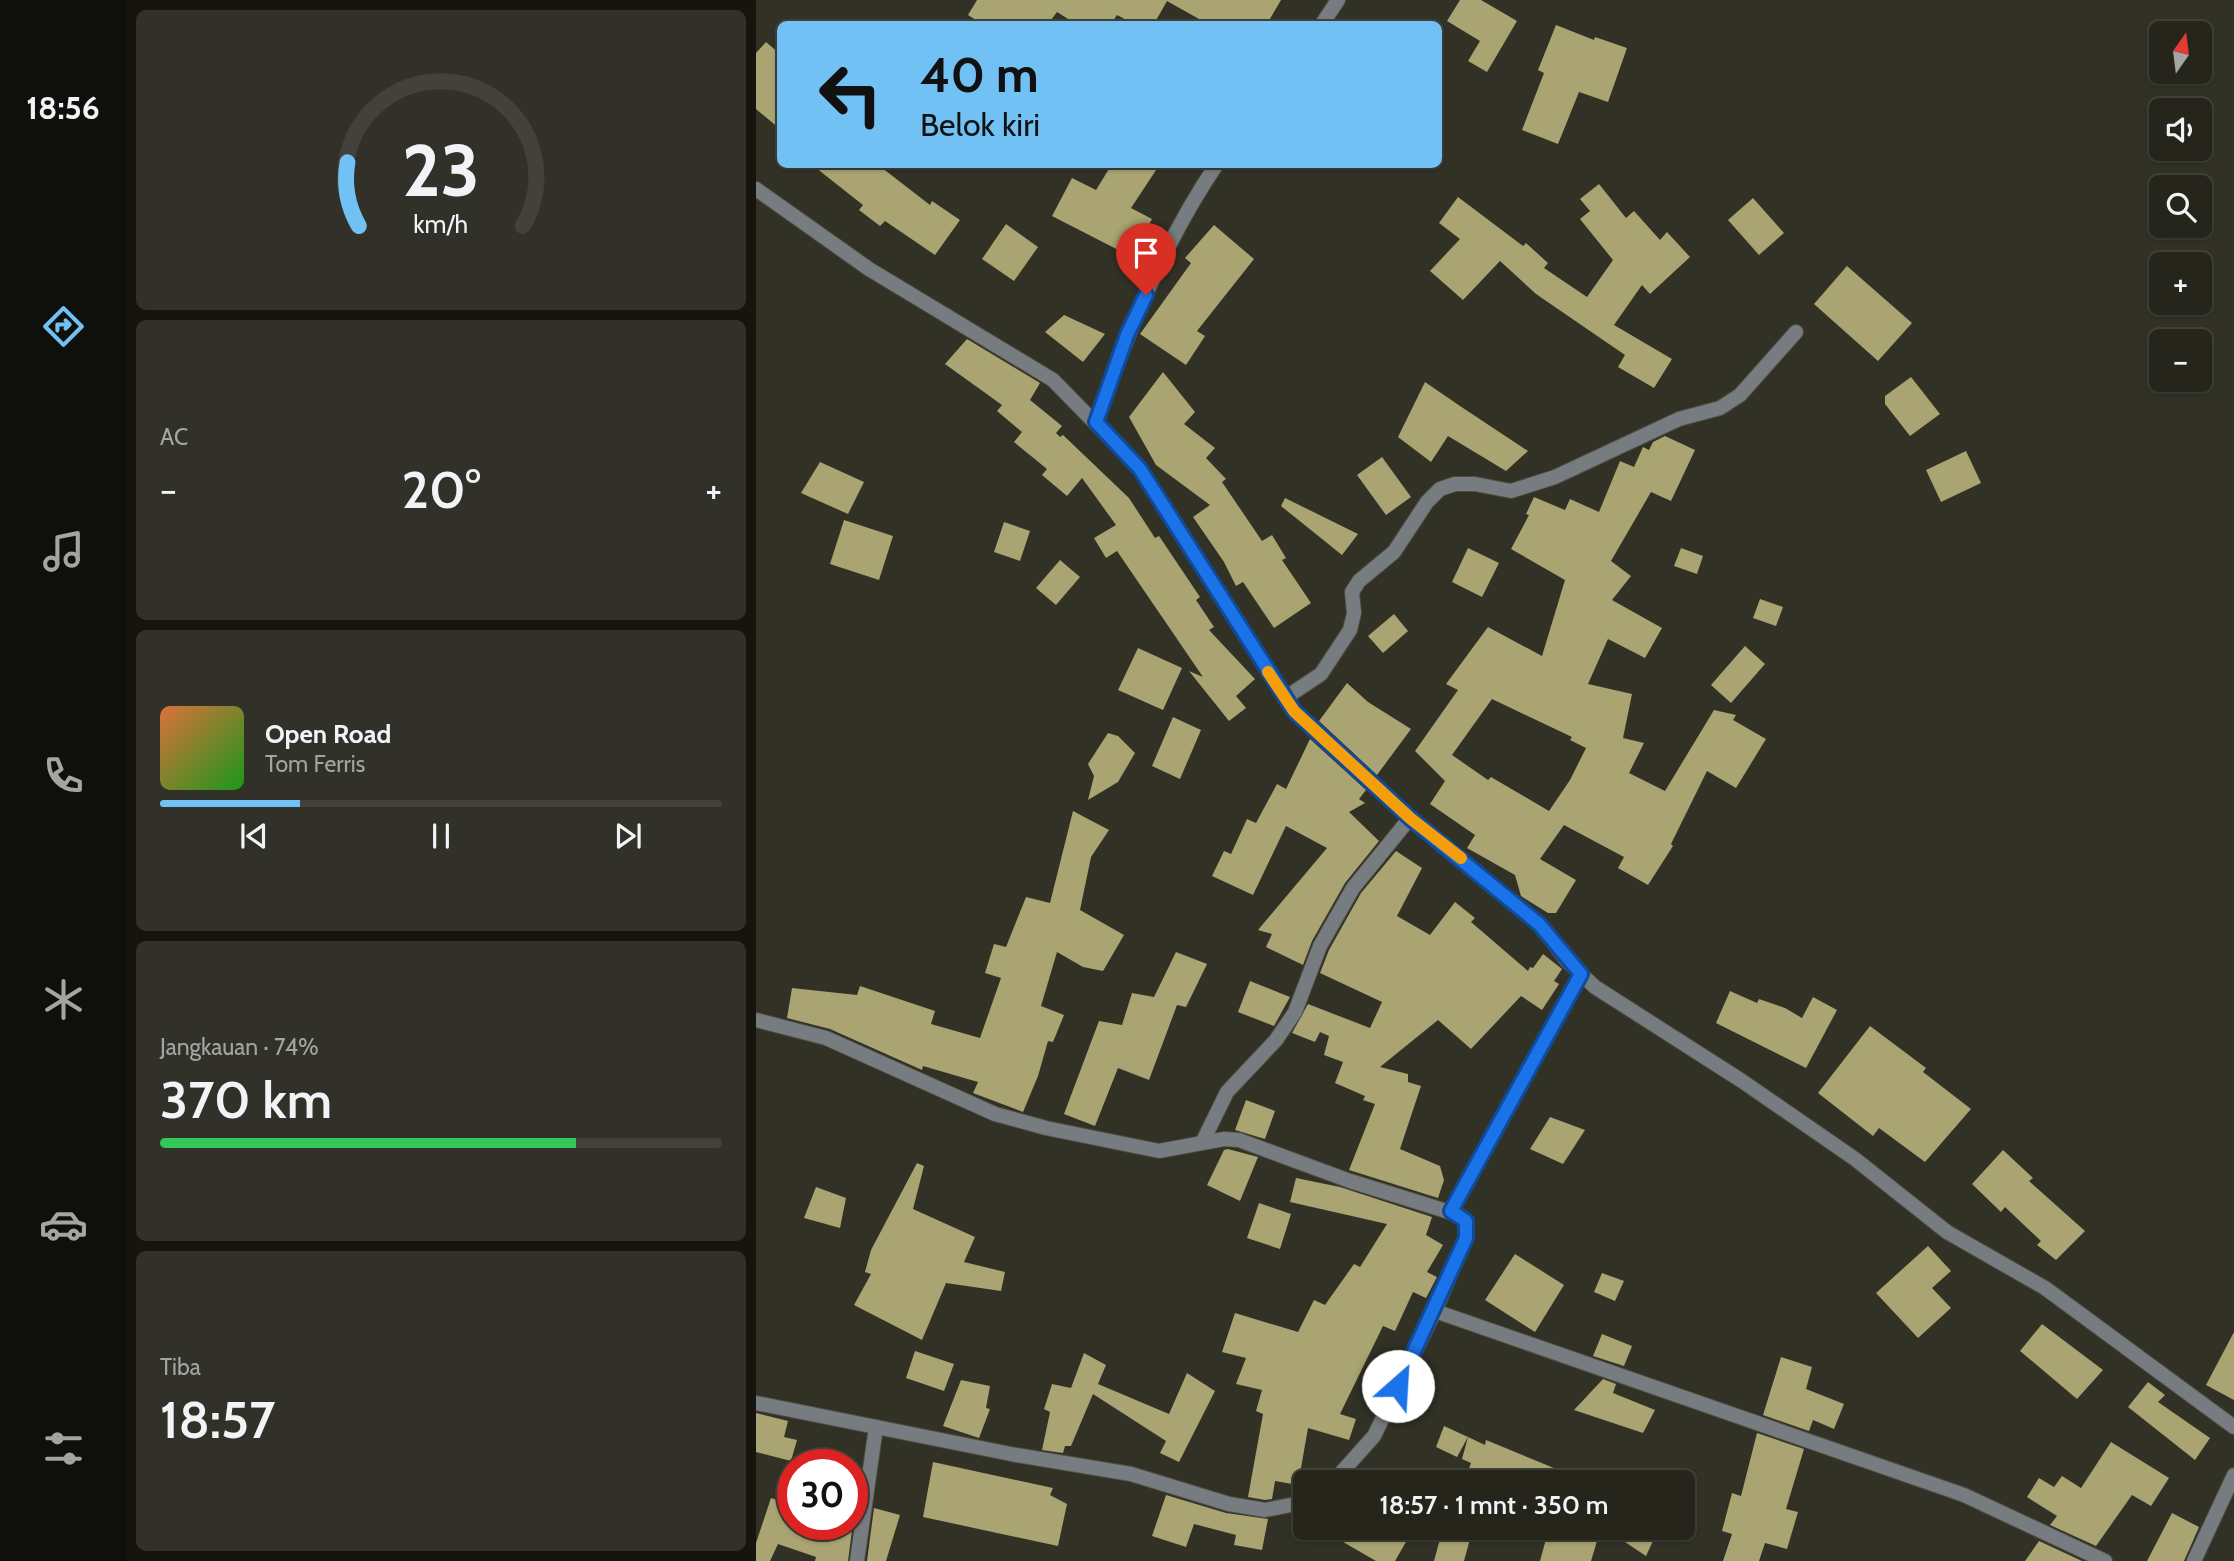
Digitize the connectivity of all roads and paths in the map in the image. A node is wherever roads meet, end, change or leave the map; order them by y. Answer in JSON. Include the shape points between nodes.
{"nodes":[{"id":1,"x":1338,"y":0,"type":"edge"},
{"id":2,"x":1324,"y":21,"type":"edge"},
{"id":3,"x":1215,"y":168,"type":"edge"},
{"id":4,"x":756,"y":189,"type":"edge"},
{"id":5,"x":1796,"y":332,"type":"dead end"},
{"id":6,"x":1096,"y":422,"type":"junction"},
{"id":7,"x":1284,"y":698,"type":"junction"},
{"id":8,"x":1410,"y":818,"type":"junction"},
{"id":9,"x":1581,"y":974,"type":"junction"},
{"id":10,"x":756,"y":1020,"type":"edge"},
{"id":11,"x":1202,"y":1143,"type":"junction"},
{"id":12,"x":1451,"y":1211,"type":"junction"},
{"id":13,"x":1435,"y":1311,"type":"junction"},
{"id":14,"x":756,"y":1403,"type":"edge"},
{"id":15,"x":876,"y":1427,"type":"junction"},
{"id":16,"x":2234,"y":1427,"type":"edge"},
{"id":17,"x":1344,"y":1470,"type":"edge"},
{"id":18,"x":2234,"y":1475,"type":"edge"},
{"id":19,"x":1293,"y":1505,"type":"edge"},
{"id":20,"x":857,"y":1561,"type":"edge"},
{"id":21,"x":2105,"y":1561,"type":"edge"},
{"id":22,"x":2194,"y":1561,"type":"edge"}],
"edges":[{"from":1,"to":2,"type":"street"},
{"from":3,"to":6,"type":"street","via":[[1127,335]]},
{"from":4,"to":6,"type":"street","via":[[869,269],[1053,380]]},
{"from":5,"to":7,"type":"street","via":[[1740,395],[1720,408],[1679,419],[1555,477],[1511,491],[1475,484],[1440,489],[1394,552],[1359,581],[1352,592],[1350,630],[1321,674]]},
{"from":6,"to":7,"type":"street","via":[[1140,469]]},
{"from":7,"to":8,"type":"street"},
{"from":8,"to":9,"type":"street","via":[[1539,924]]},
{"from":8,"to":11,"type":"street","via":[[1353,888],[1320,946],[1295,1012],[1276,1040],[1227,1092]]},
{"from":9,"to":12,"type":"street"},
{"from":9,"to":16,"type":"street","via":[[1854,1159],[1947,1232],[2045,1288]]},
{"from":10,"to":11,"type":"street","via":[[826,1038],[995,1114],[1033,1125],[1159,1151]]},
{"from":11,"to":12,"type":"street","via":[[1224,1139],[1256,1144],[1350,1181]]},
{"from":12,"to":13,"type":"street","via":[[1466,1221],[1466,1238]]},
{"from":13,"to":17,"type":"street","via":[[1374,1436]]},
{"from":13,"to":21,"type":"street","via":[[1964,1495]]},
{"from":14,"to":15,"type":"street"},
{"from":15,"to":19,"type":"street","via":[[1131,1474],[1230,1504],[1265,1510]]},
{"from":15,"to":20,"type":"street"},
{"from":18,"to":22,"type":"street"}]}
